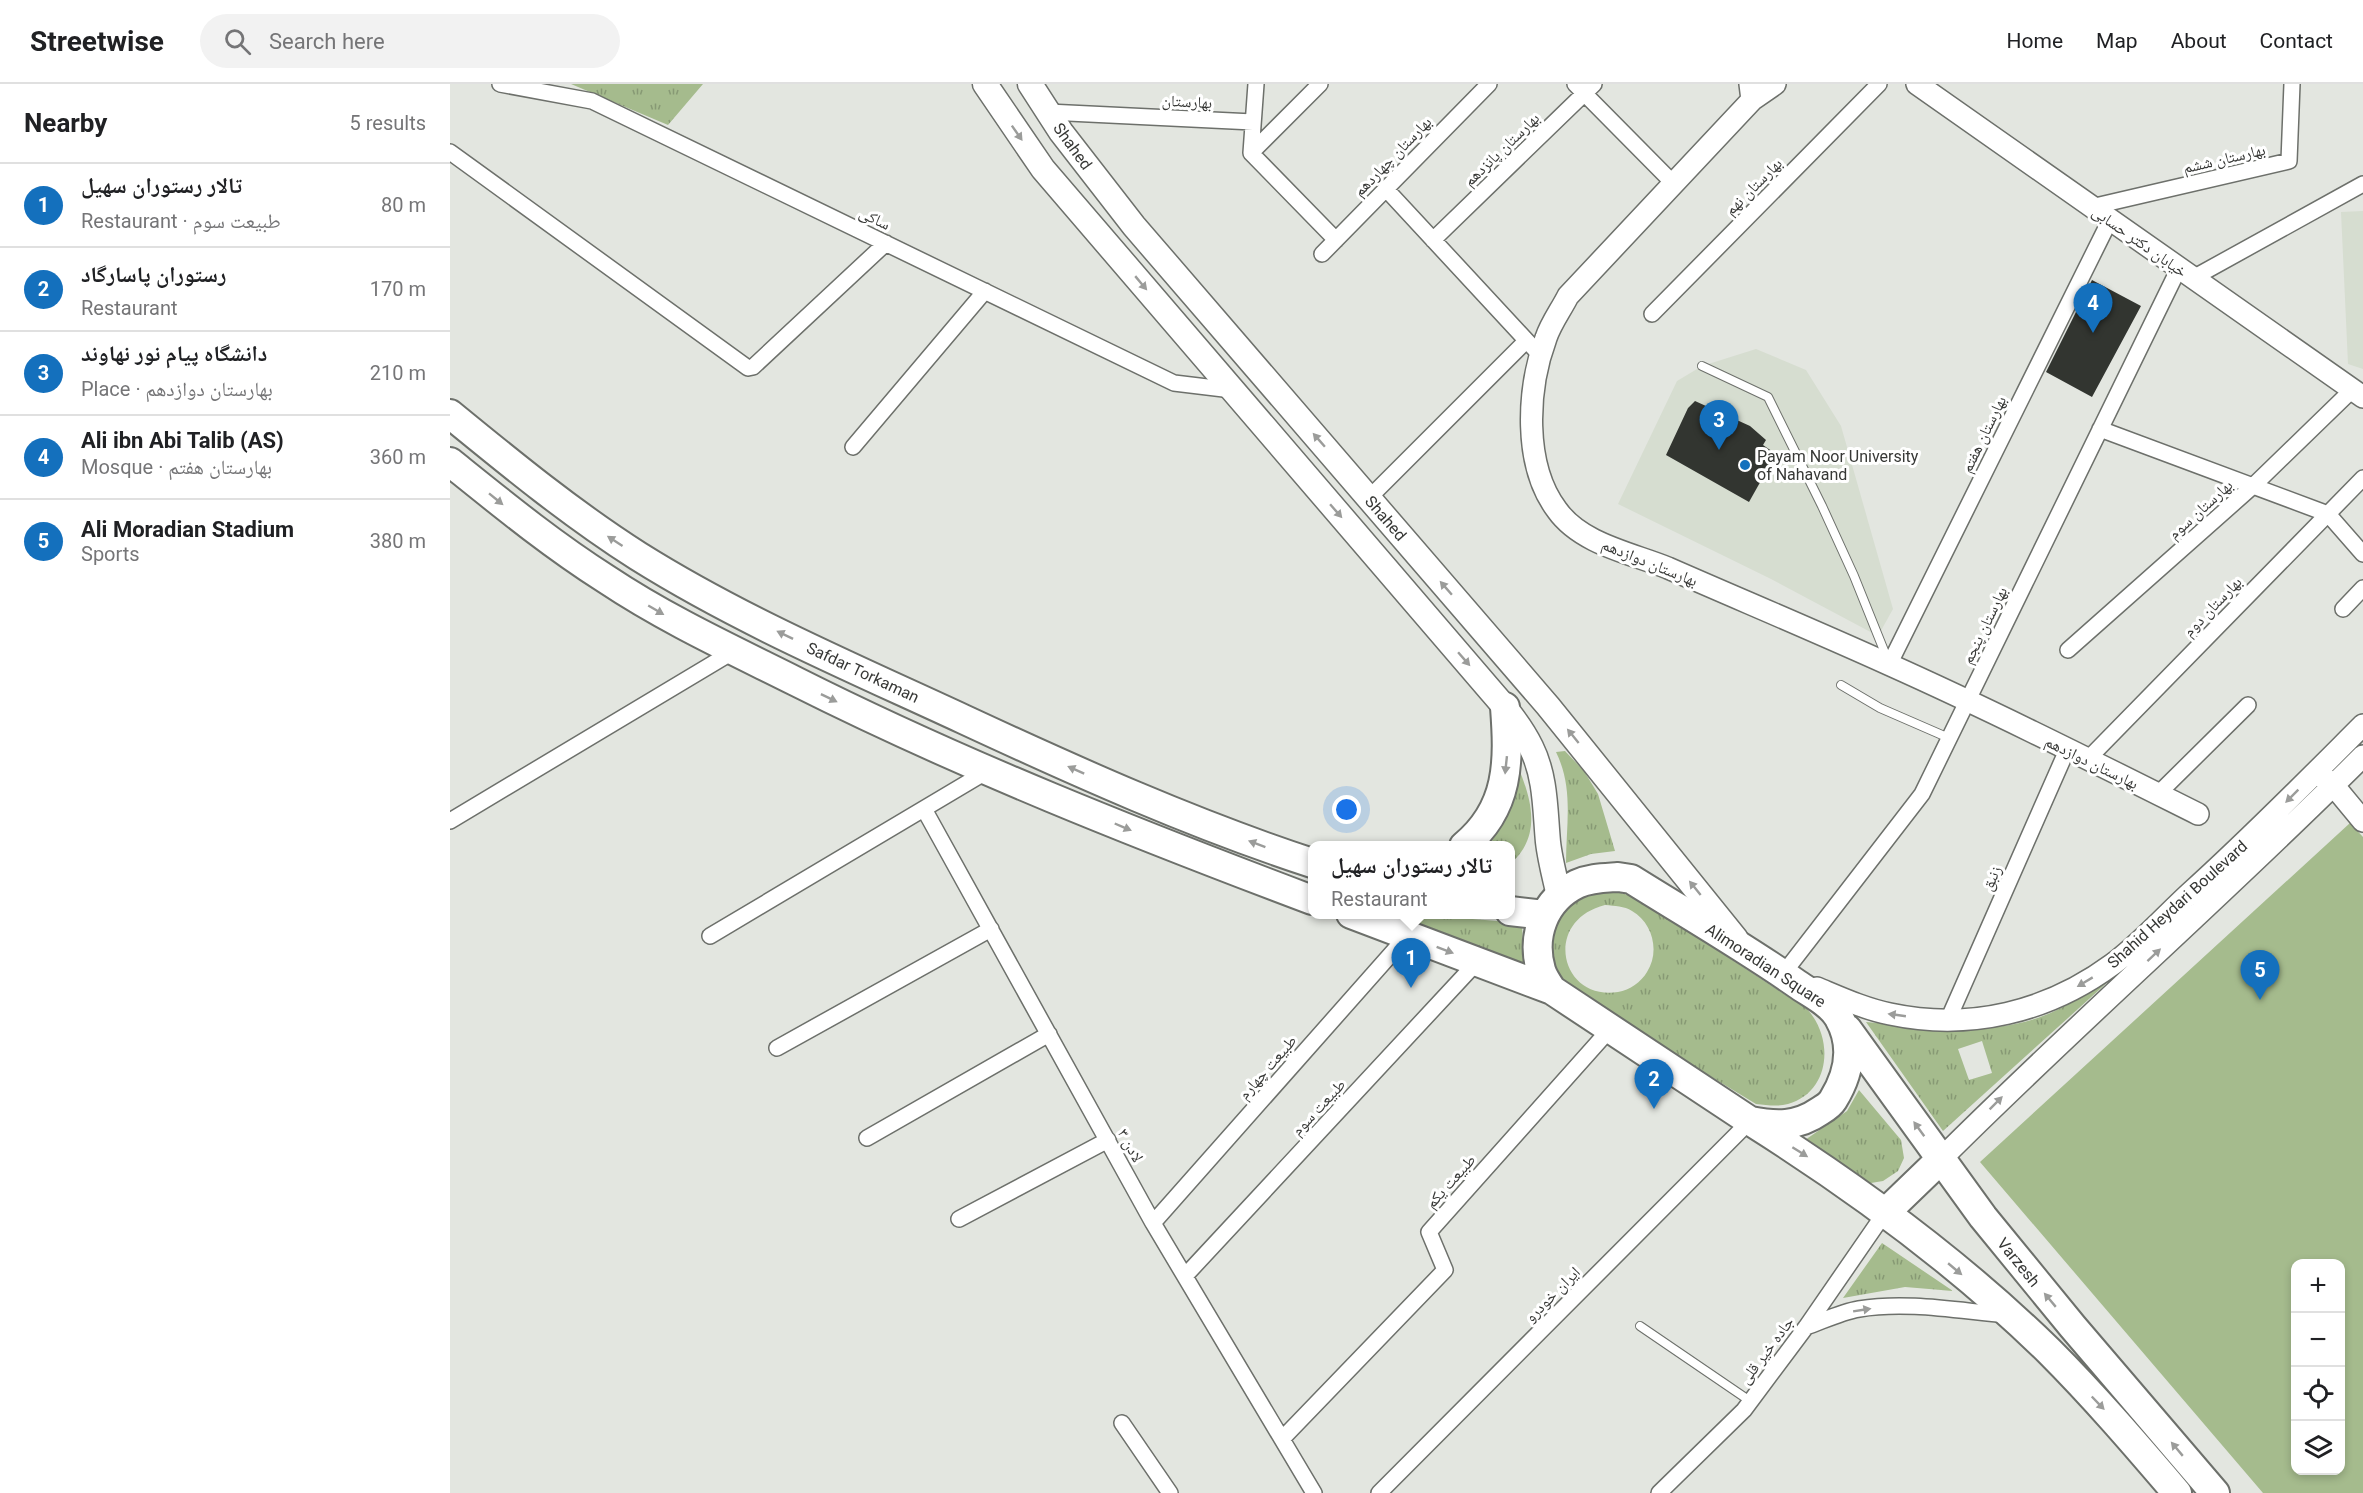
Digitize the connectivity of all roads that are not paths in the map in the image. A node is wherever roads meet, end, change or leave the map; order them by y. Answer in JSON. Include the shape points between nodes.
{"nodes":[{"id":1,"x":500,"y":84,"type":"edge"},
{"id":2,"x":986,"y":84,"type":"edge"},
{"id":3,"x":1030,"y":84,"type":"edge"},
{"id":4,"x":1256,"y":84,"type":"edge"},
{"id":5,"x":1320,"y":84,"type":"edge"},
{"id":6,"x":1774,"y":84,"type":"edge"},
{"id":7,"x":1879,"y":84,"type":"edge"},
{"id":8,"x":2292,"y":84,"type":"edge"},
{"id":9,"x":1923,"y":85,"type":"edge"},
{"id":10,"x":1481,"y":87,"type":"edge"},
{"id":11,"x":1584,"y":87,"type":"edge"},
{"id":12,"x":1751,"y":92,"type":"edge"},
{"id":13,"x":1048,"y":112,"type":"junction"},
{"id":14,"x":1253,"y":122,"type":"junction"},
{"id":15,"x":450,"y":152,"type":"edge"},
{"id":16,"x":1251,"y":153,"type":"junction"},
{"id":17,"x":1673,"y":183,"type":"junction"},
{"id":18,"x":2363,"y":184,"type":"edge"},
{"id":19,"x":1386,"y":189,"type":"junction"},
{"id":20,"x":2091,"y":207,"type":"junction"},
{"id":21,"x":2110,"y":219,"type":"junction"},
{"id":22,"x":1336,"y":240,"type":"junction"},
{"id":23,"x":1433,"y":240,"type":"junction"},
{"id":24,"x":886,"y":243,"type":"junction"},
{"id":25,"x":1322,"y":254,"type":"dead end"},
{"id":26,"x":2186,"y":273,"type":"junction"},
{"id":27,"x":985,"y":291,"type":"junction"},
{"id":28,"x":1652,"y":314,"type":"dead end"},
{"id":29,"x":1533,"y":348,"type":"junction"},
{"id":30,"x":1702,"y":366,"type":"dead end"},
{"id":31,"x":1232,"y":390,"type":"junction"},
{"id":32,"x":2358,"y":394,"type":"edge"},
{"id":33,"x":450,"y":414,"type":"edge"},
{"id":34,"x":2100,"y":429,"type":"junction"},
{"id":35,"x":853,"y":447,"type":"dead end"},
{"id":36,"x":450,"y":462,"type":"edge"},
{"id":37,"x":2363,"y":478,"type":"edge"},
{"id":38,"x":2253,"y":486,"type":"junction"},
{"id":39,"x":1369,"y":498,"type":"junction"},
{"id":40,"x":2328,"y":514,"type":"junction"},
{"id":41,"x":2363,"y":554,"type":"edge"},
{"id":42,"x":2363,"y":588,"type":"edge"},
{"id":43,"x":2343,"y":609,"type":"dead end"},
{"id":44,"x":2068,"y":650,"type":"dead end"},
{"id":45,"x":734,"y":651,"type":"junction"},
{"id":46,"x":1889,"y":665,"type":"junction"},
{"id":47,"x":1841,"y":685,"type":"dead end"},
{"id":48,"x":1966,"y":702,"type":"junction"},
{"id":49,"x":2248,"y":705,"type":"dead end"},
{"id":50,"x":1505,"y":707,"type":"junction"},
{"id":51,"x":2363,"y":725,"type":"edge"},
{"id":52,"x":1949,"y":738,"type":"junction"},
{"id":53,"x":2067,"y":750,"type":"junction"},
{"id":54,"x":2363,"y":756,"type":"edge"},
{"id":55,"x":2087,"y":760,"type":"junction"},
{"id":56,"x":989,"y":770,"type":"junction"},
{"id":57,"x":2317,"y":771,"type":"junction"},
{"id":58,"x":2334,"y":786,"type":"junction"},
{"id":59,"x":2158,"y":794,"type":"junction"},
{"id":60,"x":924,"y":808,"type":"junction"},
{"id":61,"x":2198,"y":814,"type":"dead end"},
{"id":62,"x":2363,"y":820,"type":"edge"},
{"id":63,"x":450,"y":821,"type":"edge"},
{"id":64,"x":1469,"y":841,"type":"edge"},
{"id":65,"x":1308,"y":862,"type":"edge"},
{"id":66,"x":1308,"y":898,"type":"edge"},
{"id":67,"x":1552,"y":906,"type":"junction"},
{"id":68,"x":1515,"y":910,"type":"edge"},
{"id":69,"x":1362,"y":919,"type":"edge"},
{"id":70,"x":991,"y":928,"type":"junction"},
{"id":71,"x":710,"y":936,"type":"dead end"},
{"id":72,"x":1407,"y":936,"type":"junction"},
{"id":73,"x":1745,"y":950,"type":"junction"},
{"id":74,"x":1477,"y":962,"type":"junction"},
{"id":75,"x":1783,"y":974,"type":"junction"},
{"id":76,"x":1552,"y":990,"type":"junction"},
{"id":77,"x":1840,"y":1019,"type":"junction"},
{"id":78,"x":1948,"y":1020,"type":"junction"},
{"id":79,"x":1610,"y":1029,"type":"junction"},
{"id":80,"x":1049,"y":1035,"type":"junction"},
{"id":81,"x":777,"y":1048,"type":"dead end"},
{"id":82,"x":1750,"y":1121,"type":"junction"},
{"id":83,"x":867,"y":1138,"type":"dead end"},
{"id":84,"x":1108,"y":1140,"type":"junction"},
{"id":85,"x":1940,"y":1160,"type":"junction"},
{"id":86,"x":1884,"y":1214,"type":"junction"},
{"id":87,"x":959,"y":1219,"type":"dead end"},
{"id":88,"x":1153,"y":1223,"type":"junction"},
{"id":89,"x":1185,"y":1276,"type":"junction"},
{"id":90,"x":2010,"y":1316,"type":"junction"},
{"id":91,"x":1640,"y":1326,"type":"dead end"},
{"id":92,"x":1806,"y":1327,"type":"junction"},
{"id":93,"x":1750,"y":1401,"type":"junction"},
{"id":94,"x":1122,"y":1423,"type":"dead end"},
{"id":95,"x":1282,"y":1439,"type":"junction"},
{"id":96,"x":1170,"y":1493,"type":"edge"},
{"id":97,"x":1314,"y":1493,"type":"edge"},
{"id":98,"x":1379,"y":1493,"type":"edge"},
{"id":99,"x":1659,"y":1493,"type":"edge"},
{"id":100,"x":2177,"y":1493,"type":"edge"},
{"id":101,"x":2215,"y":1493,"type":"edge"}],
"edges":[{"from":1,"to":24,"type":"street","name":"ساکی","via":[[592,101]]},
{"from":2,"to":31,"type":"main road","name":"Shahed","one_way":true,"via":[[1043,169]]},
{"from":3,"to":13,"type":"main road","name":"Shahed"},
{"from":4,"to":14,"type":"street"},
{"from":5,"to":16,"type":"street"},
{"from":6,"to":12,"type":"street","name":"بهارستان دوازدهم"},
{"from":7,"to":28,"type":"street","name":"بهارستان نهم"},
{"from":8,"to":20,"type":"street","name":"بهارستان ششم","via":[[2289,161]]},
{"from":9,"to":20,"type":"street","name":"خیابان دکتر حسابی"},
{"from":10,"to":19,"type":"street","name":"بهارستان چهاردهم"},
{"from":11,"to":17,"type":"street"},
{"from":11,"to":23,"type":"street","name":"بهارستان پانزدهم"},
{"from":12,"to":17,"type":"street","name":"بهارستان دوازدهم"},
{"from":13,"to":14,"type":"street","name":"بهارستان"},
{"from":39,"to":13,"type":"main road","name":"Shahed","one_way":true,"via":[[1134,226]]},
{"from":14,"to":16,"type":"street"},
{"from":15,"to":24,"type":"street","via":[[748,369]]},
{"from":16,"to":22,"type":"street"},
{"from":17,"to":29,"type":"street","name":"بهارستان دوازدهم","via":[[1568,296],[1546,335]]},
{"from":18,"to":26,"type":"street"},
{"from":19,"to":22,"type":"street","name":"بهارستان چهاردهم"},
{"from":19,"to":23,"type":"street"},
{"from":20,"to":21,"type":"street","name":"خیابان دکتر حسابی"},
{"from":21,"to":26,"type":"street","name":"خیابان دکتر حسابی"},
{"from":21,"to":46,"type":"street","name":"بهارستان هفتم"},
{"from":22,"to":25,"type":"street","name":"بهارستان چهاردهم"},
{"from":23,"to":29,"type":"street"},
{"from":24,"to":27,"type":"street","name":"ساکی"},
{"from":26,"to":32,"type":"street","name":"خیابان دکتر حسابی"},
{"from":26,"to":34,"type":"street","name":"بهارستان پنجم"},
{"from":27,"to":31,"type":"street","name":"ساکی","via":[[1174,383]]},
{"from":27,"to":35,"type":"street"},
{"from":29,"to":39,"type":"street"},
{"from":29,"to":46,"type":"street","name":"بهارستان دوازدهم","via":[[1534,460],[1545,490],[1566,521],[1595,540]]},
{"from":30,"to":46,"type":"lane","via":[[1768,397],[1854,576]]},
{"from":31,"to":50,"type":"main road","name":"Shahed","one_way":true},
{"from":32,"to":38,"type":"street","name":"بهارستان سوم"},
{"from":65,"to":33,"type":"highway","name":"Safdar Torkaman","one_way":true,"via":[[1088,776],[857,670],[708,596],[593,526]]},
{"from":34,"to":38,"type":"street"},
{"from":34,"to":48,"type":"street","name":"بهارستان پنجم"},
{"from":36,"to":45,"type":"highway","one_way":true,"via":[[541,534],[608,580],[683,626]]},
{"from":37,"to":40,"type":"street","name":"بهارستان دوم"},
{"from":38,"to":40,"type":"street"},
{"from":38,"to":44,"type":"street","name":"بهارستان سوم"},
{"from":73,"to":39,"type":"main road","name":"Shahed","one_way":true,"via":[[1548,706]]},
{"from":40,"to":41,"type":"street"},
{"from":40,"to":55,"type":"street","name":"بهارستان دوم"},
{"from":42,"to":43,"type":"street"},
{"from":45,"to":56,"type":"highway","one_way":true,"via":[[867,717]]},
{"from":45,"to":63,"type":"street"},
{"from":46,"to":48,"type":"street","name":"بهارستان دوازدهم"},
{"from":47,"to":52,"type":"lane","via":[[1880,708]]},
{"from":48,"to":52,"type":"street","name":"بهارستان پنجم"},
{"from":48,"to":53,"type":"street","name":"بهارستان دوازدهم"},
{"from":49,"to":59,"type":"street"},
{"from":50,"to":64,"type":"highway","one_way":true,"via":[[1508,747],[1504,783],[1486,824]]},
{"from":50,"to":67,"type":"main road","name":"Shahed","via":[[1532,747],[1540,772]]},
{"from":51,"to":57,"type":"street","name":"Shahid Heydari Boulevard"},
{"from":52,"to":75,"type":"street","name":"بهارستان پنجم","via":[[1922,794]]},
{"from":53,"to":55,"type":"street","name":"بهارستان دوازدهم"},
{"from":53,"to":78,"type":"street","name":"زنبق"},
{"from":54,"to":58,"type":"street","name":"Shahid Heydari Boulevard"},
{"from":55,"to":59,"type":"street","name":"بهارستان دوازدهم"},
{"from":56,"to":60,"type":"street"},
{"from":56,"to":66,"type":"highway","one_way":true,"via":[[1159,842]]},
{"from":57,"to":58,"type":"street"},
{"from":57,"to":78,"type":"street","name":"Shahid Heydari Boulevard","one_way":true,"via":[[2250,838],[2107,968],[2083,984],[2014,1013]]},
{"from":58,"to":62,"type":"street"},
{"from":85,"to":58,"type":"street","name":"Shahid Heydari Boulevard","one_way":true},
{"from":59,"to":61,"type":"street","name":"بهارستان دوازدهم"},
{"from":60,"to":70,"type":"street","name":"لادن ۳"},
{"from":60,"to":71,"type":"street"},
{"from":67,"to":68,"type":"highway"},
{"from":67,"to":73,"type":"highway","name":"Alimoradian Square","via":[[1577,885],[1596,878],[1631,879]]},
{"from":67,"to":76,"type":"highway","via":[[1538,933],[1537,951],[1541,972]]},
{"from":69,"to":72,"type":"highway"},
{"from":70,"to":80,"type":"street","name":"لادن ۳"},
{"from":70,"to":81,"type":"street"},
{"from":72,"to":74,"type":"highway","one_way":true},
{"from":72,"to":88,"type":"street","name":"طبیعت چهارم"},
{"from":73,"to":75,"type":"highway","name":"Alimoradian Square"},
{"from":74,"to":76,"type":"highway"},
{"from":74,"to":89,"type":"street","name":"طبیعت سوم"},
{"from":75,"to":77,"type":"highway","name":"Alimoradian Square","via":[[1832,1008]]},
{"from":78,"to":75,"type":"street","name":"Shahid Heydari Boulevard","one_way":true,"via":[[1890,1014]]},
{"from":76,"to":79,"type":"highway","name":"Alimoradian Square"},
{"from":77,"to":82,"type":"highway","name":"Alimoradian Square","via":[[1849,1062],[1843,1084],[1831,1103],[1811,1118],[1790,1125]]},
{"from":85,"to":77,"type":"highway","name":"Varzesh","one_way":true},
{"from":79,"to":82,"type":"highway","name":"Alimoradian Square"},
{"from":79,"to":95,"type":"street","name":"طبیعت یکم","via":[[1428,1232],[1445,1270]]},
{"from":80,"to":83,"type":"street"},
{"from":80,"to":84,"type":"street","name":"لادن ۳"},
{"from":82,"to":86,"type":"highway","one_way":true},
{"from":82,"to":98,"type":"street","name":"ایران خودرو"},
{"from":84,"to":87,"type":"street"},
{"from":84,"to":88,"type":"street","name":"لادن ۳"},
{"from":85,"to":86,"type":"highway"},
{"from":101,"to":85,"type":"highway","name":"Varzesh","one_way":true,"via":[[2027,1273]]},
{"from":86,"to":90,"type":"highway","one_way":true},
{"from":86,"to":92,"type":"street","name":"جاده خیر قلی"},
{"from":88,"to":89,"type":"street","name":"لادن ۳"},
{"from":89,"to":95,"type":"street","name":"لادن ۳"},
{"from":92,"to":90,"type":"street","one_way":true,"via":[[1858,1309],[1885,1307]]},
{"from":90,"to":100,"type":"highway","one_way":true,"via":[[2108,1413]]},
{"from":91,"to":93,"type":"lane"},
{"from":92,"to":93,"type":"street","name":"جاده خیر قلی"},
{"from":93,"to":99,"type":"street","name":"جاده خیر قلی"},
{"from":94,"to":96,"type":"street"},
{"from":95,"to":97,"type":"street","name":"لادن ۳"}]}
